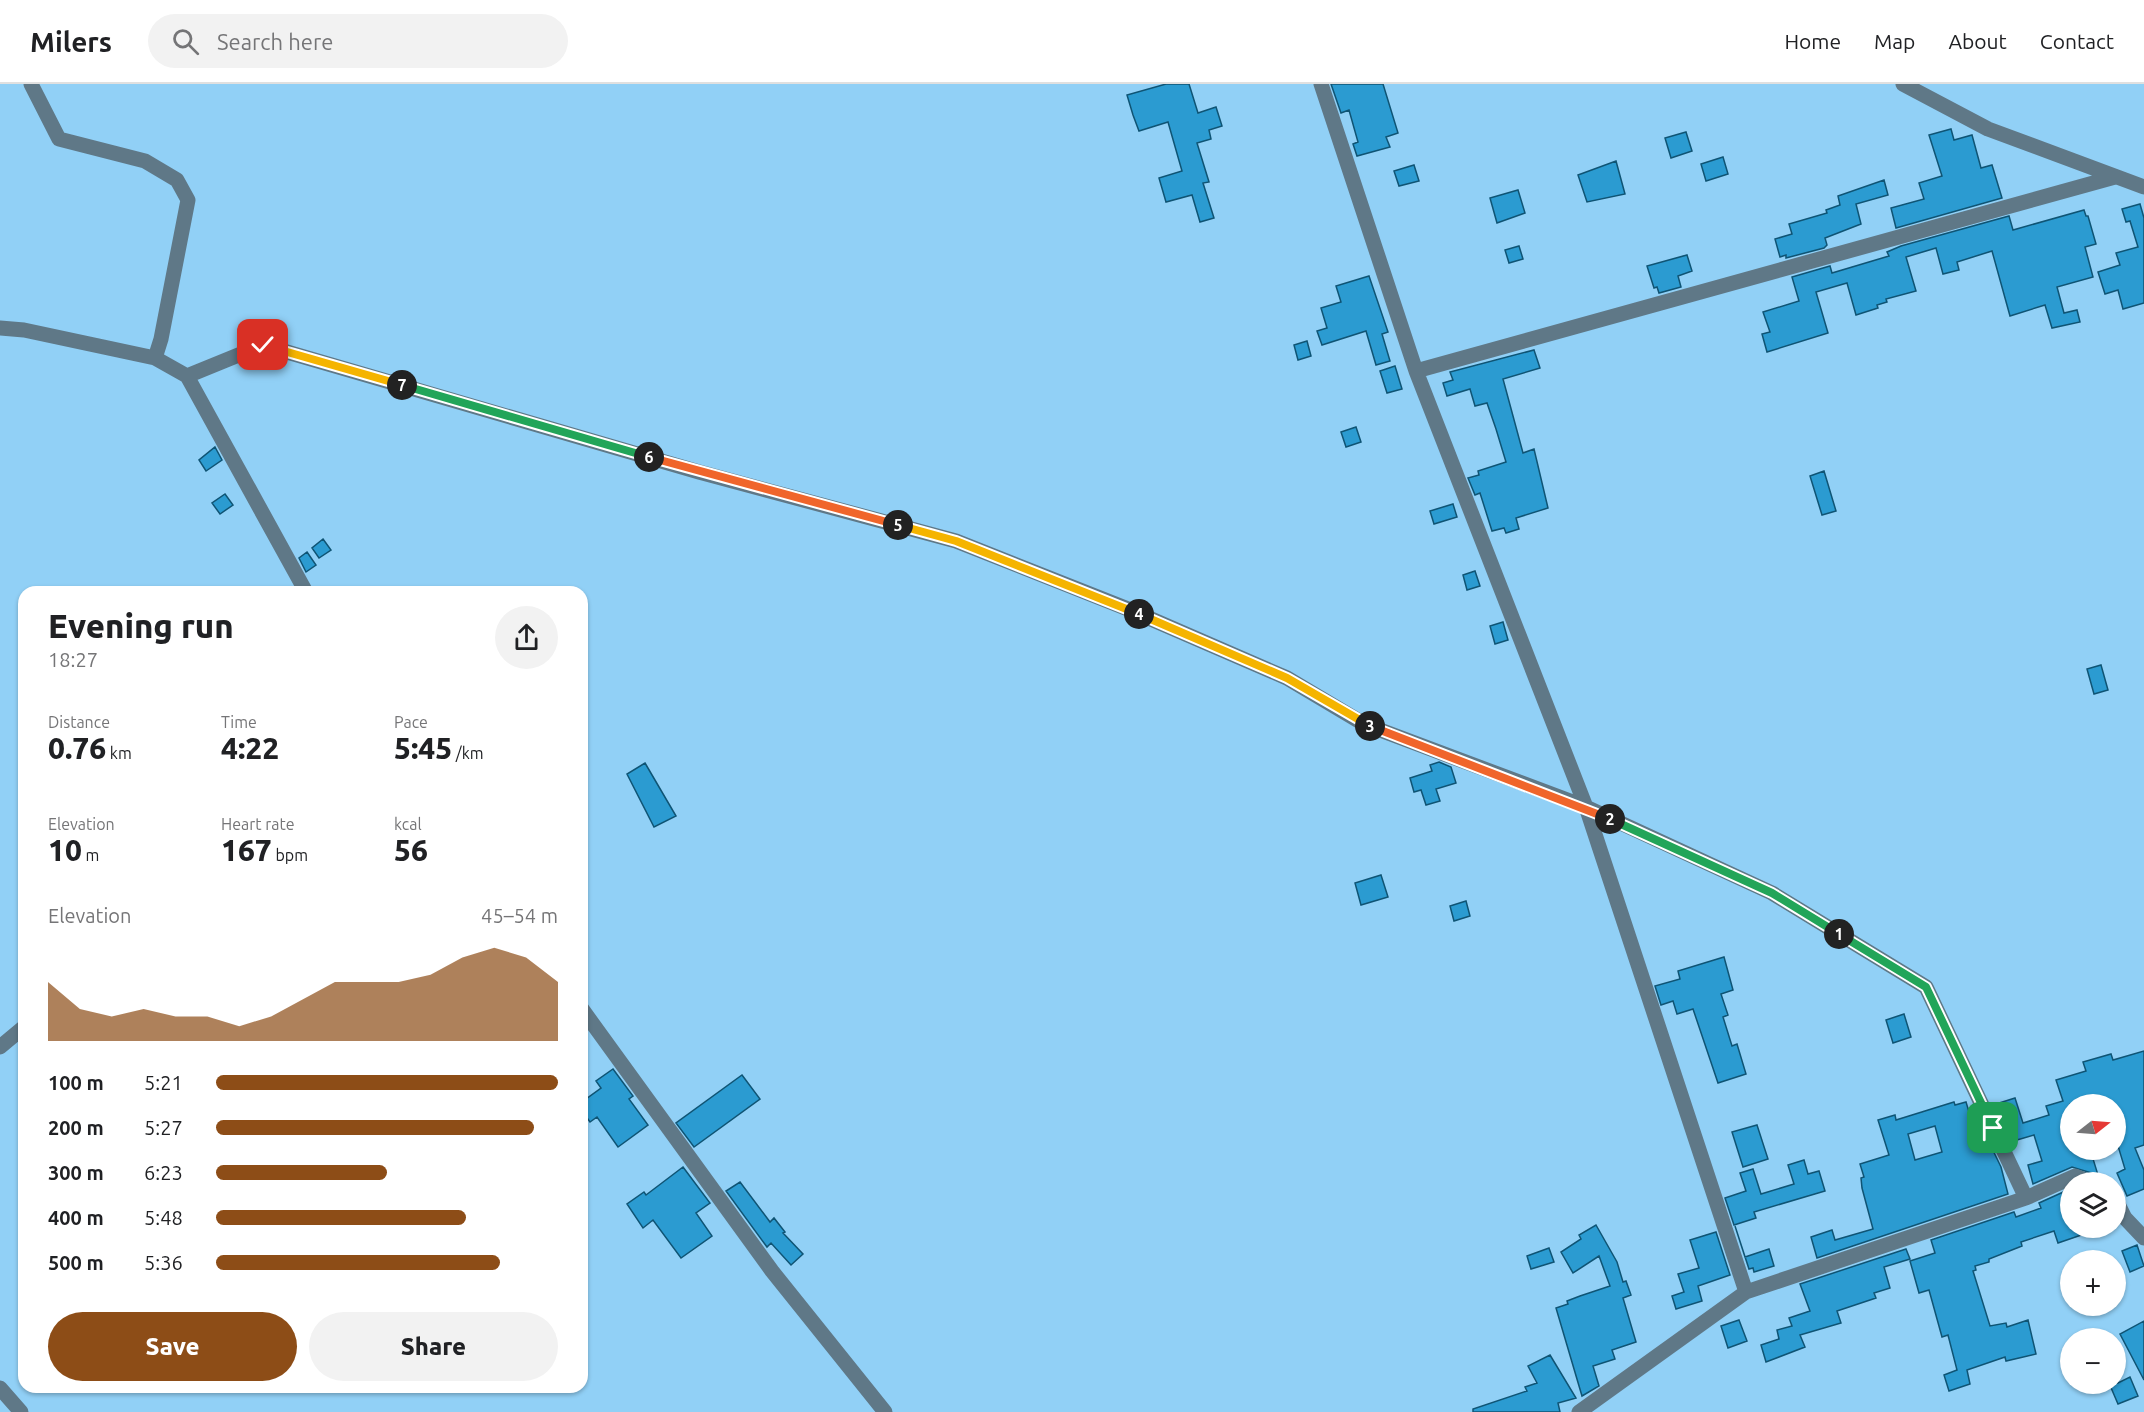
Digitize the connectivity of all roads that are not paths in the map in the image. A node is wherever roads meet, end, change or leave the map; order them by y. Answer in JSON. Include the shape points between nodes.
{"nodes":[{"id":1,"x":31,"y":84,"type":"edge"},
{"id":2,"x":1321,"y":84,"type":"edge"},
{"id":3,"x":1903,"y":84,"type":"edge"},
{"id":4,"x":2115,"y":177,"type":"junction"},
{"id":5,"x":2144,"y":187,"type":"edge"},
{"id":6,"x":0,"y":328,"type":"edge"},
{"id":7,"x":155,"y":358,"type":"junction"},
{"id":8,"x":1416,"y":371,"type":"junction"},
{"id":9,"x":186,"y":375,"type":"junction"},
{"id":10,"x":303,"y":586,"type":"edge"},
{"id":11,"x":1586,"y":807,"type":"junction"},
{"id":12,"x":588,"y":1017,"type":"edge"},
{"id":13,"x":18,"y":1032,"type":"edge"},
{"id":14,"x":0,"y":1047,"type":"edge"},
{"id":15,"x":2060,"y":1183,"type":"edge"},
{"id":16,"x":2026,"y":1198,"type":"junction"},
{"id":17,"x":2126,"y":1219,"type":"edge"},
{"id":18,"x":2144,"y":1238,"type":"edge"},
{"id":19,"x":1746,"y":1292,"type":"junction"},
{"id":20,"x":0,"y":1388,"type":"edge"},
{"id":21,"x":21,"y":1412,"type":"edge"},
{"id":22,"x":885,"y":1412,"type":"edge"},
{"id":23,"x":1579,"y":1412,"type":"edge"}],
"edges":[{"from":1,"to":7,"type":"street","via":[[59,139],[145,161],[177,180],[188,200]]},
{"from":2,"to":8,"type":"street"},
{"from":3,"to":4,"type":"street","via":[[1988,129]]},
{"from":4,"to":5,"type":"street"},
{"from":4,"to":8,"type":"street"},
{"from":6,"to":7,"type":"street"},
{"from":7,"to":9,"type":"street"},
{"from":8,"to":11,"type":"street"},
{"from":9,"to":10,"type":"street"},
{"from":9,"to":11,"type":"street","via":[[263,345],[699,472],[956,541],[1287,678],[1364,724]]},
{"from":11,"to":16,"type":"street","via":[[1772,893],[1926,987]]},
{"from":11,"to":19,"type":"street"},
{"from":12,"to":22,"type":"street","via":[[772,1271]]},
{"from":13,"to":14,"type":"street"},
{"from":15,"to":16,"type":"street"},
{"from":16,"to":19,"type":"street"},
{"from":17,"to":18,"type":"street"},
{"from":19,"to":23,"type":"street"},
{"from":20,"to":21,"type":"street"}]}
